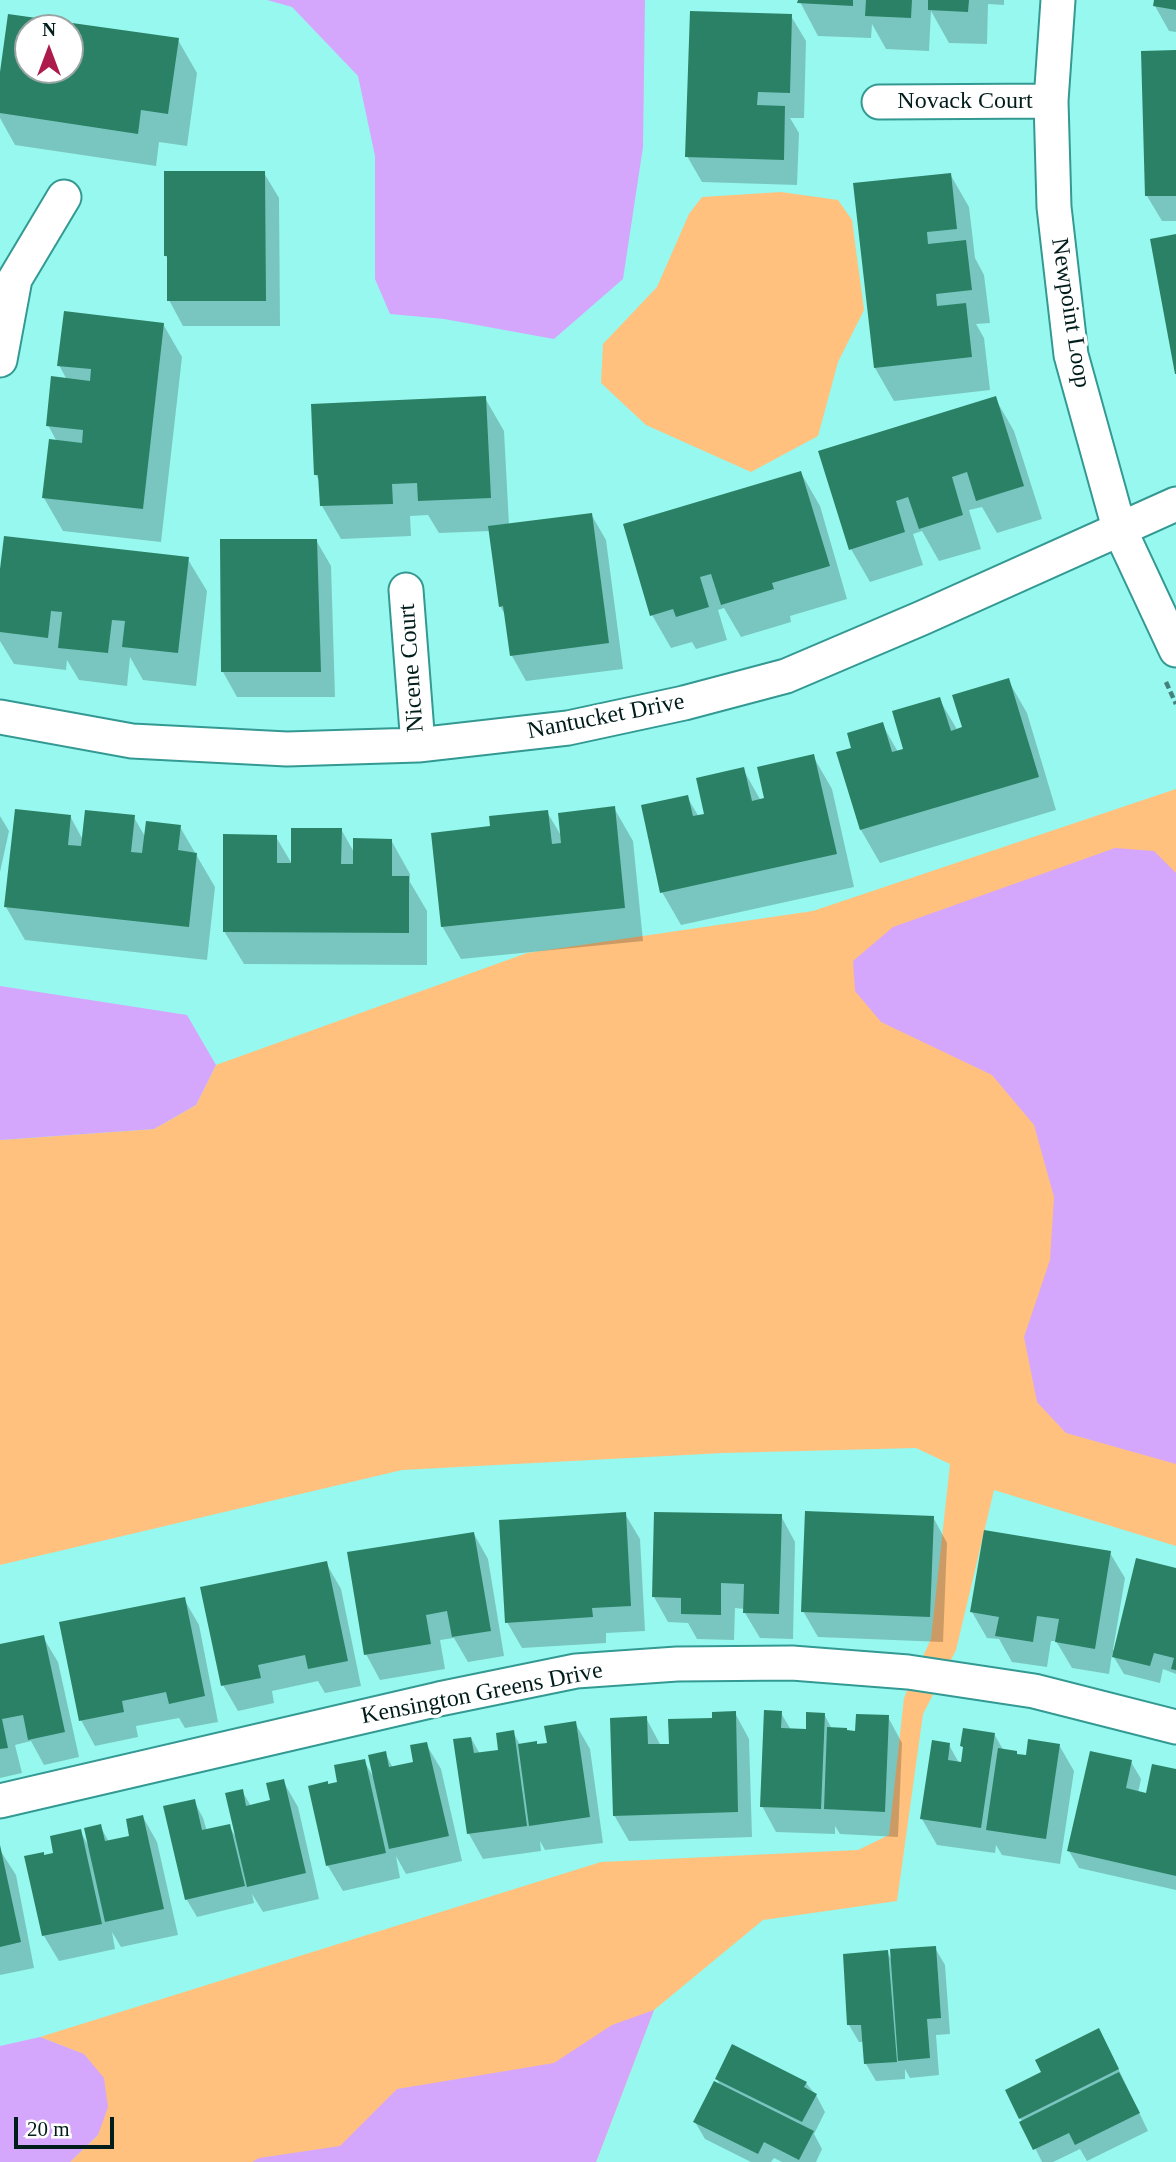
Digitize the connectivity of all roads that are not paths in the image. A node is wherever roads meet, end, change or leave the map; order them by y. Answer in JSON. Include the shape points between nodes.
{"nodes":[{"id":1,"x":1058,"y":0,"type":"edge"},
{"id":2,"x":1051,"y":101,"type":"junction"},
{"id":3,"x":879,"y":102,"type":"dead end"},
{"id":4,"x":64,"y":197,"type":"dead end"},
{"id":5,"x":0,"y":360,"type":"edge"},
{"id":6,"x":1176,"y":504,"type":"edge"},
{"id":7,"x":1119,"y":528,"type":"junction"},
{"id":8,"x":406,"y":590,"type":"dead end"},
{"id":9,"x":1176,"y":650,"type":"edge"},
{"id":10,"x":0,"y":717,"type":"edge"},
{"id":11,"x":418,"y":745,"type":"junction"},
{"id":12,"x":1176,"y":1727,"type":"edge"},
{"id":13,"x":0,"y":1801,"type":"edge"}],
"edges":[{"from":1,"to":2,"type":"street","name":"Newpoint Loop"},
{"from":2,"to":3,"type":"street","name":"Novack Court"},
{"from":2,"to":7,"type":"street","name":"Newpoint Loop","via":[[1054,207],[1071,355]]},
{"from":4,"to":5,"type":"street","via":[[15,279]]},
{"from":6,"to":7,"type":"street","name":"Nantucket Drive"},
{"from":7,"to":9,"type":"street","name":"Newpoint Loop"},
{"from":7,"to":11,"type":"street","name":"Nantucket Drive","via":[[786,676],[568,728]]},
{"from":8,"to":11,"type":"street","name":"Nicene Court"},
{"from":10,"to":11,"type":"street","name":"Nantucket Drive","via":[[132,741],[287,749]]},
{"from":12,"to":13,"type":"street","name":"Kensington Greens Drive","via":[[1034,1691],[908,1672],[792,1663],[677,1664],[576,1671]]}]}
